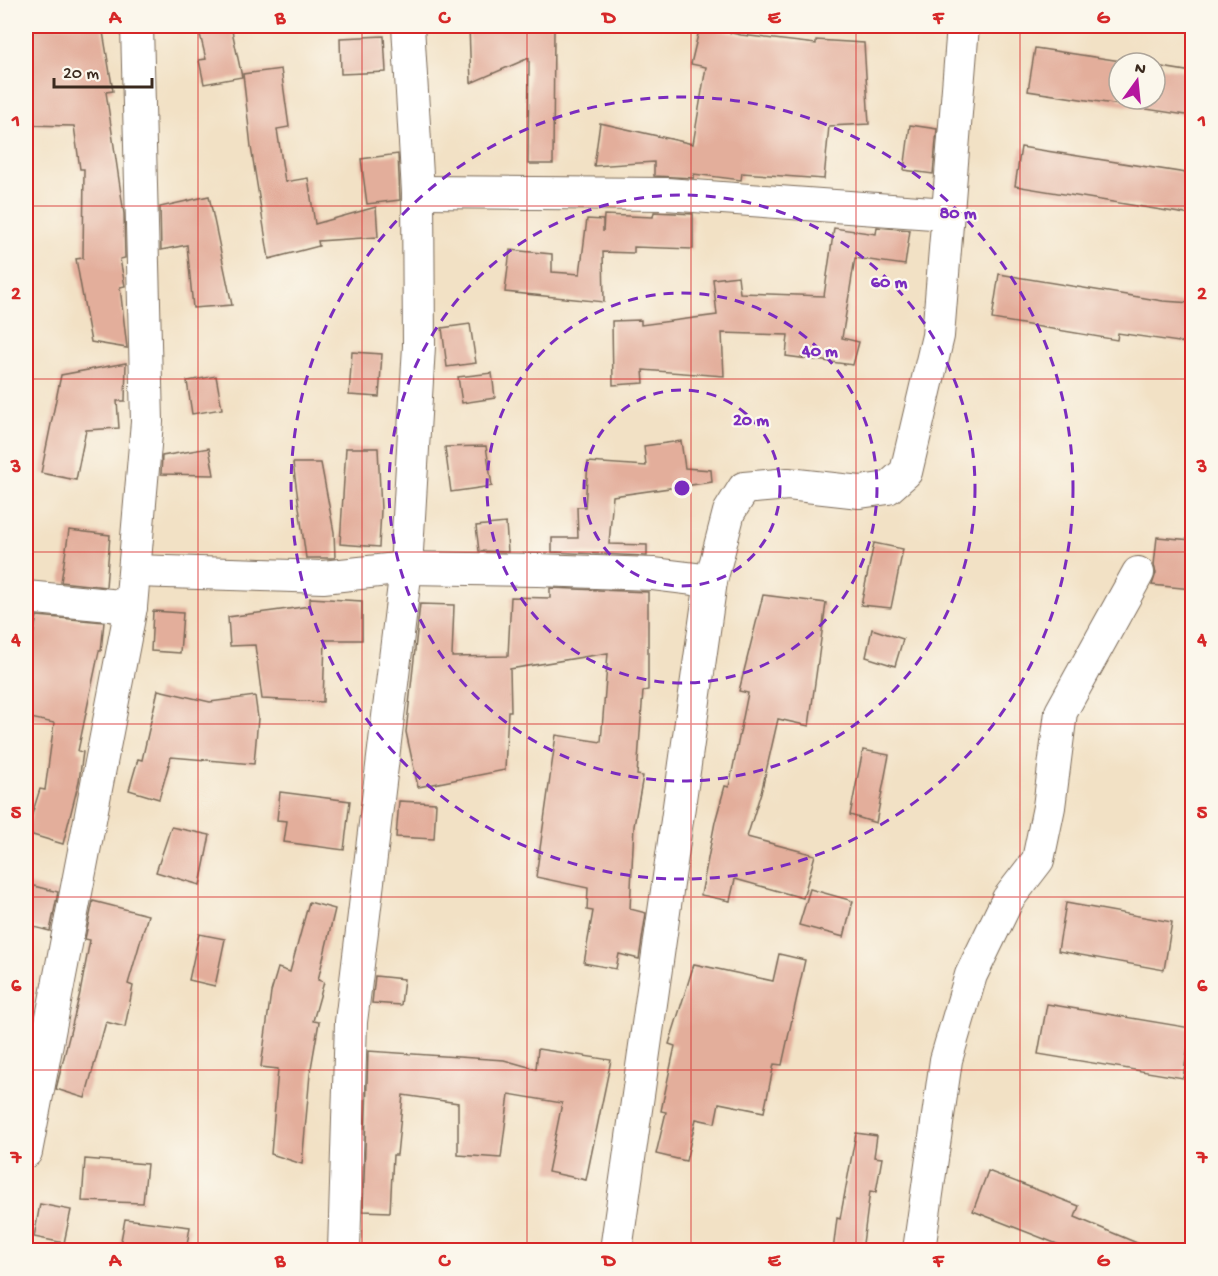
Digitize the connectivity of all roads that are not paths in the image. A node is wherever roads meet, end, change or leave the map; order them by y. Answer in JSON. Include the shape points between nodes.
{"nodes":[{"id":1,"x":137,"y":26,"type":"edge"},
{"id":2,"x":408,"y":26,"type":"edge"},
{"id":3,"x":963,"y":26,"type":"edge"},
{"id":4,"x":418,"y":192,"type":"junction"},
{"id":5,"x":948,"y":214,"type":"junction"},
{"id":6,"x":406,"y":568,"type":"junction"},
{"id":7,"x":135,"y":571,"type":"junction"},
{"id":8,"x":1138,"y":573,"type":"dead end"},
{"id":9,"x":711,"y":581,"type":"junction"},
{"id":10,"x":26,"y":597,"type":"edge"},
{"id":11,"x":131,"y":607,"type":"junction"},
{"id":12,"x":26,"y":1152,"type":"edge"},
{"id":13,"x":344,"y":1251,"type":"edge"},
{"id":14,"x":616,"y":1251,"type":"edge"},
{"id":15,"x":919,"y":1251,"type":"edge"}],
"edges":[{"from":1,"to":7,"type":"street","via":[[147,422]]},
{"from":2,"to":4,"type":"street"},
{"from":3,"to":5,"type":"street"},
{"from":4,"to":5,"type":"street","via":[[666,194]]},
{"from":4,"to":6,"type":"street","via":[[419,346]]},
{"from":5,"to":9,"type":"street","via":[[938,336],[906,472],[888,488],[860,492],[788,484],[744,488],[729,512]]},
{"from":6,"to":7,"type":"street","via":[[323,577]]},
{"from":6,"to":9,"type":"street","via":[[653,574]]},
{"from":6,"to":13,"type":"street","via":[[351,1022]]},
{"from":7,"to":11,"type":"street"},
{"from":8,"to":15,"type":"street","via":[[1061,712],[1038,860],[1008,899],[971,975],[946,1060]]},
{"from":9,"to":14,"type":"street"},
{"from":10,"to":11,"type":"street"},
{"from":11,"to":12,"type":"street"}]}
